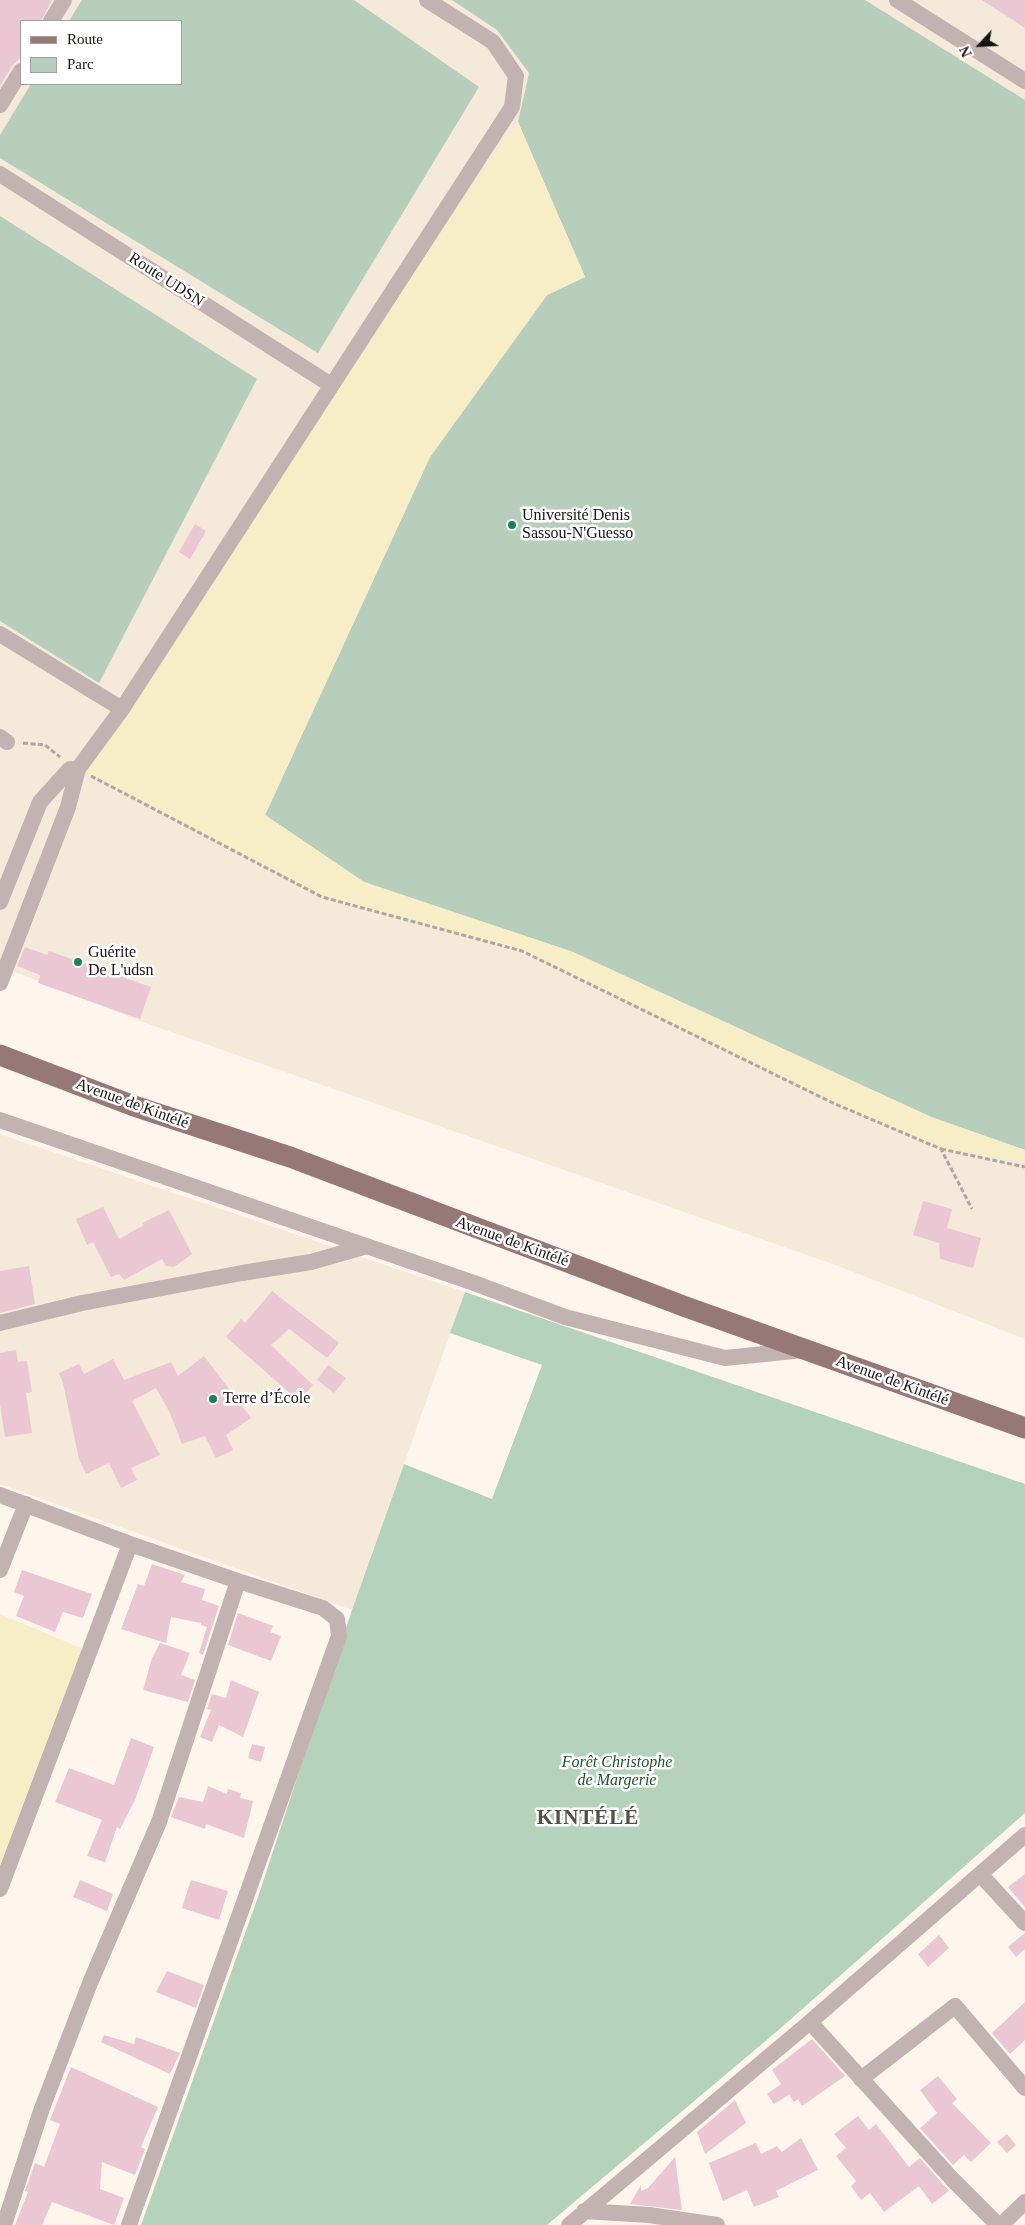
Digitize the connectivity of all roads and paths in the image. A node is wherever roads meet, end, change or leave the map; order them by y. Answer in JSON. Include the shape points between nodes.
{"nodes":[{"id":1,"x":64,"y":0,"type":"edge"},
{"id":2,"x":427,"y":0,"type":"edge"},
{"id":3,"x":897,"y":0,"type":"edge"},
{"id":4,"x":53,"y":20,"type":"edge"},
{"id":5,"x":20,"y":73,"type":"edge"},
{"id":6,"x":1025,"y":82,"type":"edge"},
{"id":7,"x":0,"y":105,"type":"edge"},
{"id":8,"x":0,"y":174,"type":"edge"},
{"id":9,"x":331,"y":386,"type":"junction"},
{"id":10,"x":0,"y":634,"type":"edge"},
{"id":11,"x":122,"y":709,"type":"junction"},
{"id":12,"x":4,"y":739,"type":"edge"},
{"id":13,"x":78,"y":769,"type":"junction"},
{"id":14,"x":0,"y":902,"type":"edge"},
{"id":15,"x":0,"y":983,"type":"edge"},
{"id":16,"x":1,"y":1055,"type":"edge"},
{"id":17,"x":0,"y":1120,"type":"edge"},
{"id":18,"x":941,"y":1149,"type":"junction"},
{"id":19,"x":1025,"y":1167,"type":"edge"},
{"id":20,"x":972,"y":1209,"type":"dead end"},
{"id":21,"x":368,"y":1246,"type":"junction"},
{"id":22,"x":0,"y":1323,"type":"edge"},
{"id":23,"x":804,"y":1350,"type":"junction"},
{"id":24,"x":1025,"y":1428,"type":"edge"},
{"id":25,"x":0,"y":1494,"type":"edge"},
{"id":26,"x":26,"y":1504,"type":"junction"},
{"id":27,"x":130,"y":1544,"type":"junction"},
{"id":28,"x":0,"y":1570,"type":"edge"},
{"id":29,"x":238,"y":1582,"type":"junction"},
{"id":30,"x":1025,"y":1835,"type":"edge"},
{"id":31,"x":980,"y":1874,"type":"junction"},
{"id":32,"x":0,"y":1889,"type":"edge"},
{"id":33,"x":1025,"y":1923,"type":"edge"},
{"id":34,"x":810,"y":2022,"type":"junction"},
{"id":35,"x":861,"y":2079,"type":"junction"},
{"id":36,"x":1025,"y":2088,"type":"edge"},
{"id":37,"x":1025,"y":2202,"type":"edge"},
{"id":38,"x":584,"y":2211,"type":"junction"},
{"id":39,"x":4,"y":2225,"type":"edge"},
{"id":40,"x":129,"y":2225,"type":"edge"},
{"id":41,"x":569,"y":2225,"type":"edge"},
{"id":42,"x":717,"y":2225,"type":"edge"},
{"id":43,"x":1000,"y":2225,"type":"edge"}],
"edges":[{"from":1,"to":4,"type":"street"},
{"from":2,"to":9,"type":"street","via":[[494,42],[516,76],[512,107]]},
{"from":3,"to":6,"type":"street"},
{"from":5,"to":7,"type":"street"},
{"from":8,"to":9,"type":"street","name":"Route UDSN"},
{"from":9,"to":11,"type":"street"},
{"from":10,"to":11,"type":"street"},
{"from":11,"to":13,"type":"street"},
{"from":12,"to":13,"type":"path","via":[[45,746]]},
{"from":13,"to":14,"type":"street","via":[[70,768],[40,802]]},
{"from":13,"to":15,"type":"street","via":[[68,807]]},
{"from":13,"to":18,"type":"path","via":[[322,896],[522,951],[833,1102]]},
{"from":16,"to":23,"type":"main road","name":"Avenue de Kintélé","via":[[134,1106],[290,1157]]},
{"from":17,"to":21,"type":"street"},
{"from":18,"to":19,"type":"path"},
{"from":18,"to":20,"type":"path"},
{"from":21,"to":22,"type":"street","via":[[311,1262],[82,1303]]},
{"from":21,"to":23,"type":"street","via":[[565,1317],[725,1358]]},
{"from":23,"to":24,"type":"main road","name":"Avenue de Kintélé"},
{"from":25,"to":26,"type":"street"},
{"from":26,"to":27,"type":"street"},
{"from":26,"to":28,"type":"street"},
{"from":27,"to":29,"type":"street"},
{"from":27,"to":32,"type":"street"},
{"from":29,"to":39,"type":"street","via":[[159,1822],[90,1983],[41,2111]]},
{"from":29,"to":40,"type":"street","via":[[323,1608],[338,1620],[339,1636]]},
{"from":30,"to":31,"type":"street"},
{"from":31,"to":33,"type":"street"},
{"from":31,"to":34,"type":"street"},
{"from":34,"to":35,"type":"street"},
{"from":34,"to":38,"type":"street"},
{"from":35,"to":36,"type":"street","via":[[955,2006]]},
{"from":35,"to":43,"type":"street","via":[[953,2180]]},
{"from":37,"to":43,"type":"street"},
{"from":38,"to":41,"type":"street"},
{"from":38,"to":42,"type":"street","via":[[649,2215]]}]}
